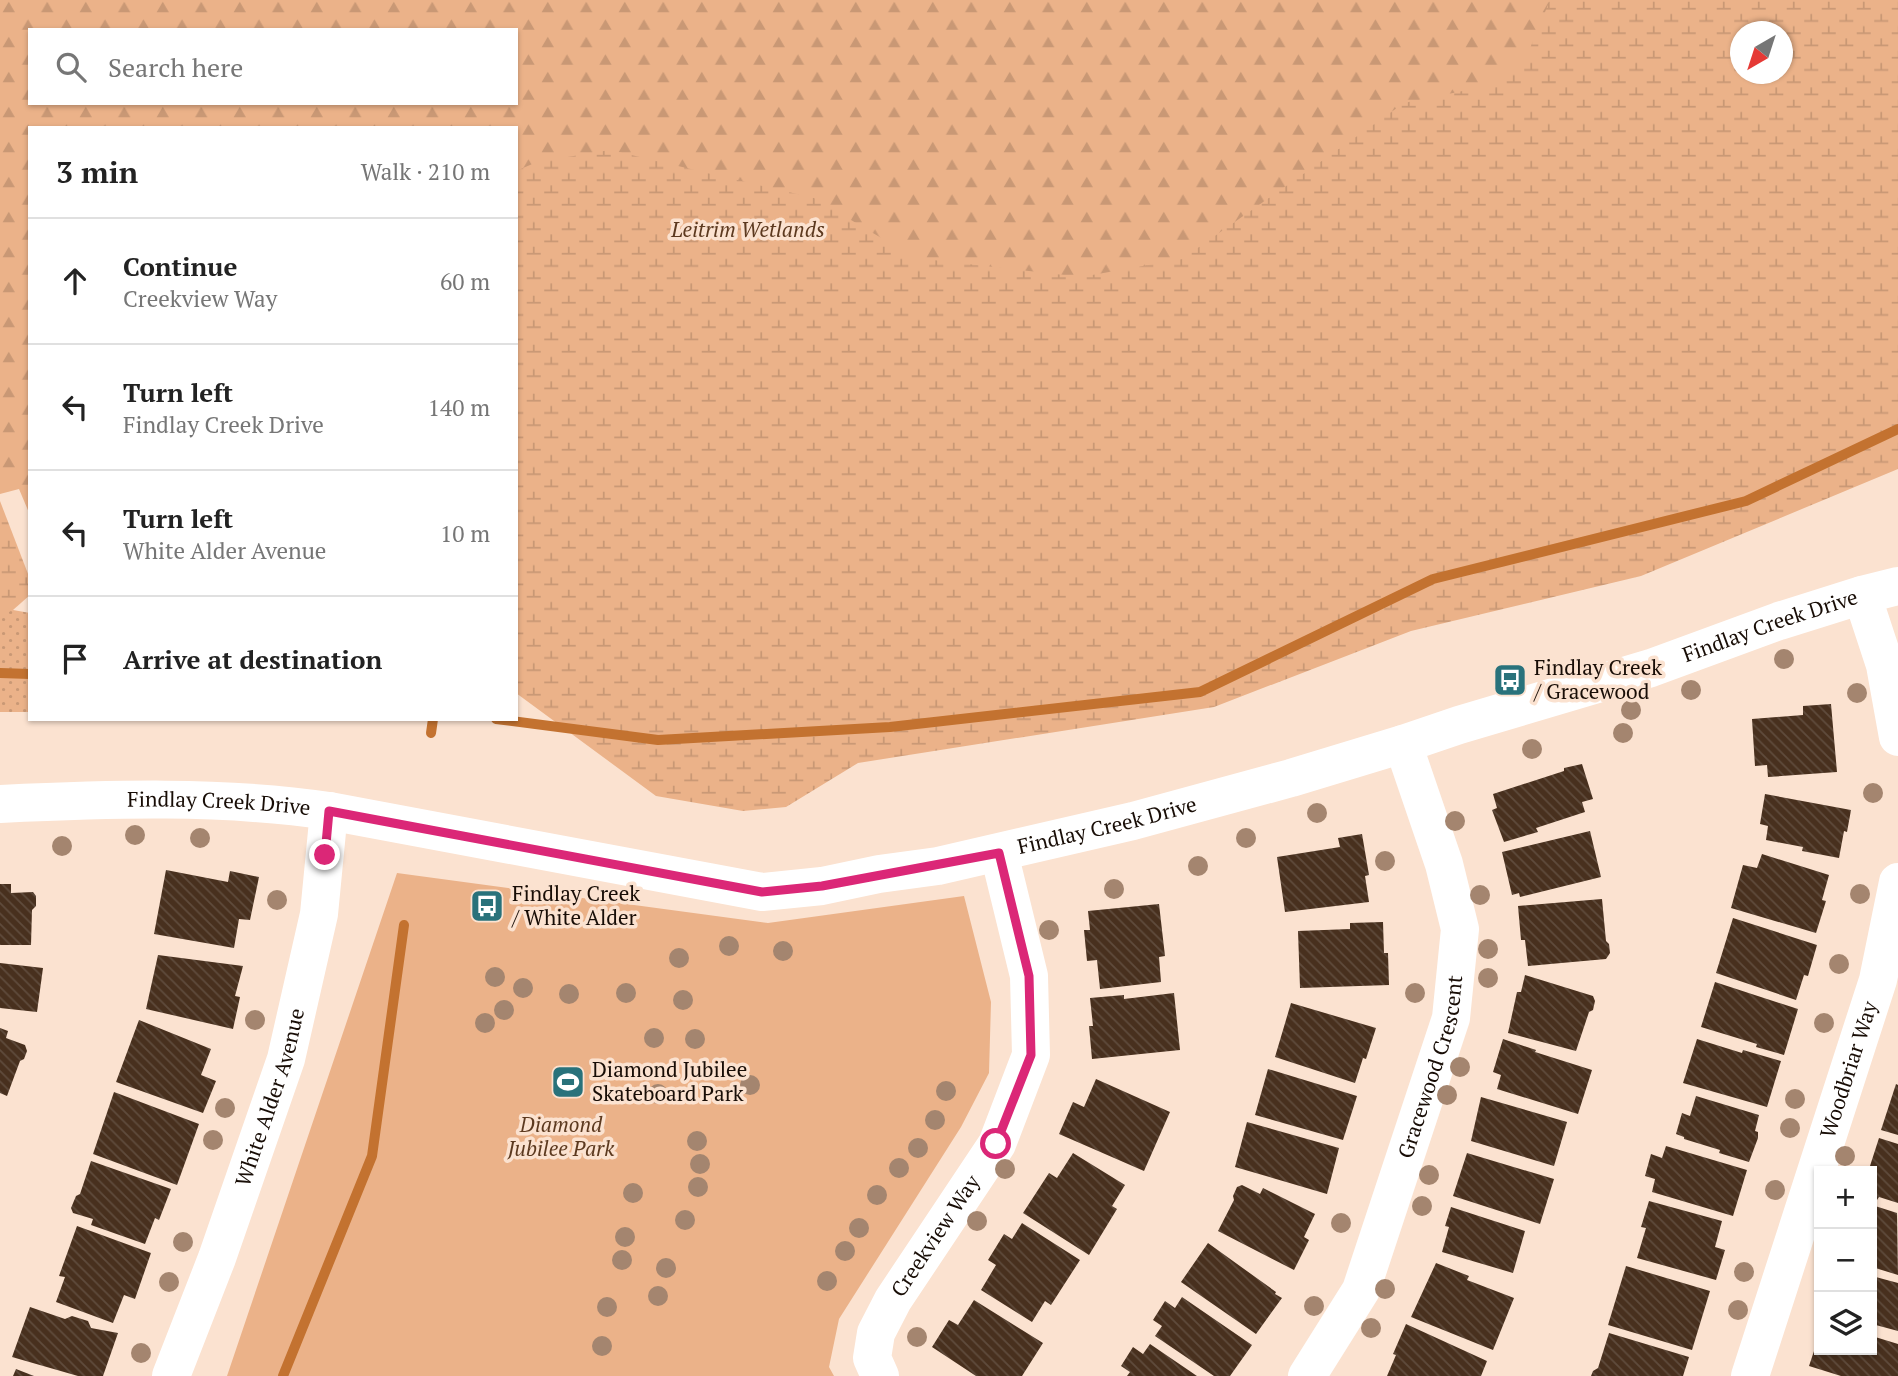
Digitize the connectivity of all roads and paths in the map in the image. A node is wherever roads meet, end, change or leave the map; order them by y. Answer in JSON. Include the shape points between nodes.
{"nodes":[{"id":1,"x":1898,"y":586,"type":"edge"},
{"id":2,"x":1862,"y":595,"type":"junction"},
{"id":3,"x":1898,"y":737,"type":"edge"},
{"id":4,"x":1403,"y":744,"type":"junction"},
{"id":5,"x":0,"y":804,"type":"edge"},
{"id":6,"x":329,"y":811,"type":"junction"},
{"id":7,"x":999,"y":853,"type":"junction"},
{"id":8,"x":1898,"y":881,"type":"edge"},
{"id":9,"x":172,"y":1376,"type":"edge"},
{"id":10,"x":880,"y":1376,"type":"edge"},
{"id":11,"x":1307,"y":1376,"type":"edge"},
{"id":12,"x":1751,"y":1376,"type":"edge"}],
"edges":[{"from":1,"to":2,"type":"street","name":"Findlay Creek Drive"},
{"from":2,"to":3,"type":"street","via":[[1885,665]]},
{"from":2,"to":4,"type":"street","name":"Findlay Creek Drive","via":[[1651,668]]},
{"from":4,"to":7,"type":"street","name":"Findlay Creek Drive","via":[[1133,821]]},
{"from":4,"to":11,"type":"street","name":"Gracewood Crescent","via":[[1444,864],[1460,929],[1451,1018],[1361,1290]]},
{"from":5,"to":6,"type":"street","name":"Findlay Creek Drive","via":[[220,800]]},
{"from":6,"to":7,"type":"street","name":"Findlay Creek Drive","via":[[762,892],[822,886]]},
{"from":6,"to":9,"type":"street","name":"White Alder Avenue","via":[[319,914],[286,1059]]},
{"from":7,"to":10,"type":"street","name":"Creekview Way","via":[[1029,976],[1031,1055],[996,1144],[876,1333],[872,1358]]},
{"from":8,"to":12,"type":"street","name":"Woodbriar Way","via":[[1878,980]]}]}
